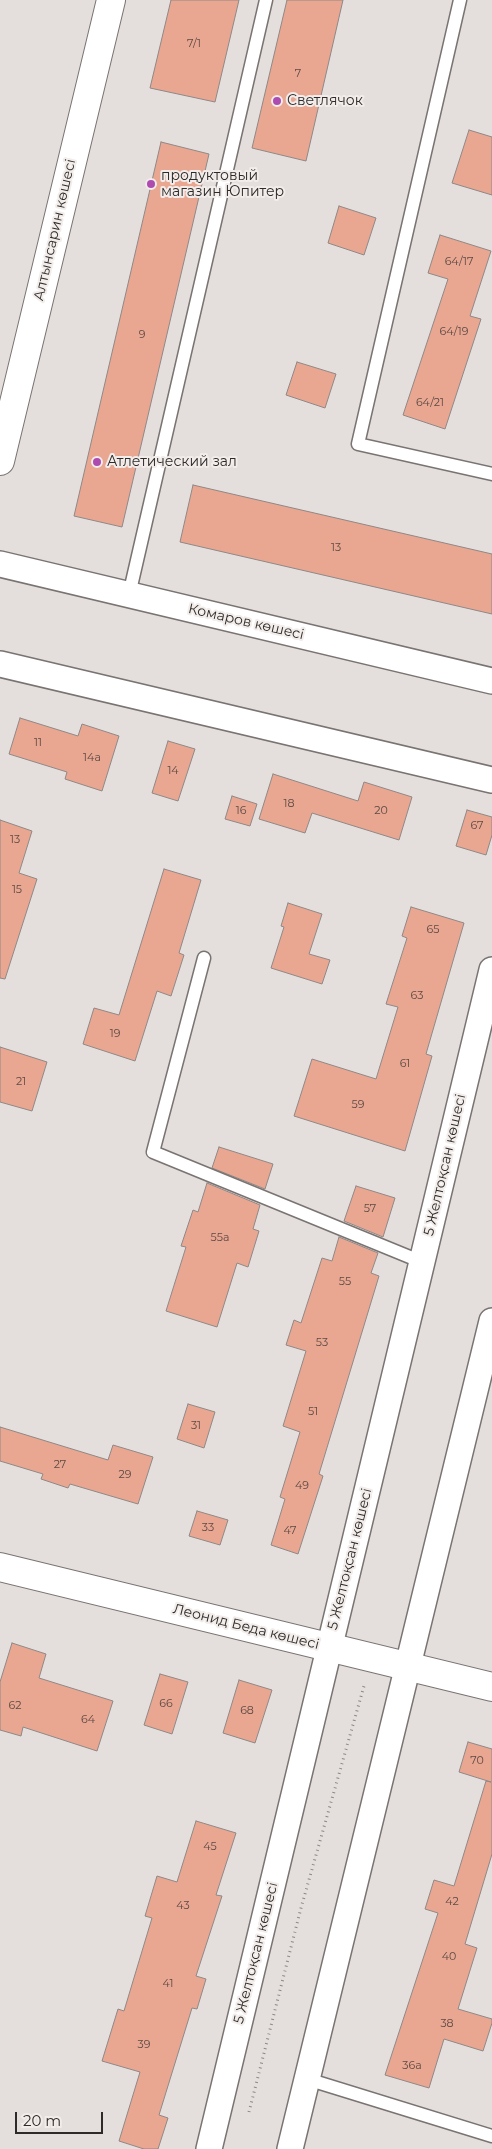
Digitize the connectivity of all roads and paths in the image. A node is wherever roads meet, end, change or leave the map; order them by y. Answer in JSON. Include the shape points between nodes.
{"nodes":[{"id":1,"x":110,"y":0,"type":"edge"},
{"id":2,"x":266,"y":0,"type":"edge"},
{"id":3,"x":460,"y":0,"type":"edge"},
{"id":4,"x":0,"y":460,"type":"edge"},
{"id":5,"x":492,"y":474,"type":"edge"},
{"id":6,"x":0,"y":564,"type":"edge"},
{"id":7,"x":129,"y":595,"type":"junction"},
{"id":8,"x":0,"y":664,"type":"edge"},
{"id":9,"x":492,"y":680,"type":"edge"},
{"id":10,"x":492,"y":780,"type":"edge"},
{"id":11,"x":204,"y":958,"type":"dead end"},
{"id":12,"x":492,"y":970,"type":"edge"},
{"id":13,"x":422,"y":1262,"type":"junction"},
{"id":14,"x":492,"y":1321,"type":"edge"},
{"id":15,"x":0,"y":1567,"type":"edge"},
{"id":16,"x":329,"y":1648,"type":"junction"},
{"id":17,"x":408,"y":1667,"type":"junction"},
{"id":18,"x":365,"y":1680,"type":"dead end"},
{"id":19,"x":492,"y":1688,"type":"edge"},
{"id":20,"x":307,"y":2079,"type":"junction"},
{"id":21,"x":247,"y":2120,"type":"dead end"},
{"id":22,"x":492,"y":2136,"type":"edge"},
{"id":23,"x":209,"y":2149,"type":"edge"},
{"id":24,"x":290,"y":2149,"type":"edge"}],
"edges":[{"from":1,"to":4,"type":"street","name":"Алтынсарин көшесі"},
{"from":2,"to":7,"type":"lane"},
{"from":3,"to":5,"type":"lane","via":[[358,444]]},
{"from":6,"to":7,"type":"street","name":"Комаров көшесі"},
{"from":7,"to":9,"type":"street","name":"Комаров көшесі"},
{"from":8,"to":10,"type":"street"},
{"from":11,"to":13,"type":"lane","via":[[153,1152]]},
{"from":12,"to":13,"type":"street","name":"5 Желтоқсан көшесі"},
{"from":13,"to":16,"type":"street","name":"5 Желтоқсан көшесі"},
{"from":14,"to":17,"type":"street"},
{"from":15,"to":16,"type":"street","name":"Леонид Беда көшесі"},
{"from":16,"to":17,"type":"street","name":"Леонид Беда көшесі"},
{"from":16,"to":23,"type":"street","name":"5 Желтоқсан көшесі"},
{"from":17,"to":19,"type":"street","name":"Леонид Беда көшесі"},
{"from":17,"to":20,"type":"street"},
{"from":18,"to":21,"type":"path","via":[[301,1908]]},
{"from":20,"to":22,"type":"lane"},
{"from":20,"to":24,"type":"street"}]}
